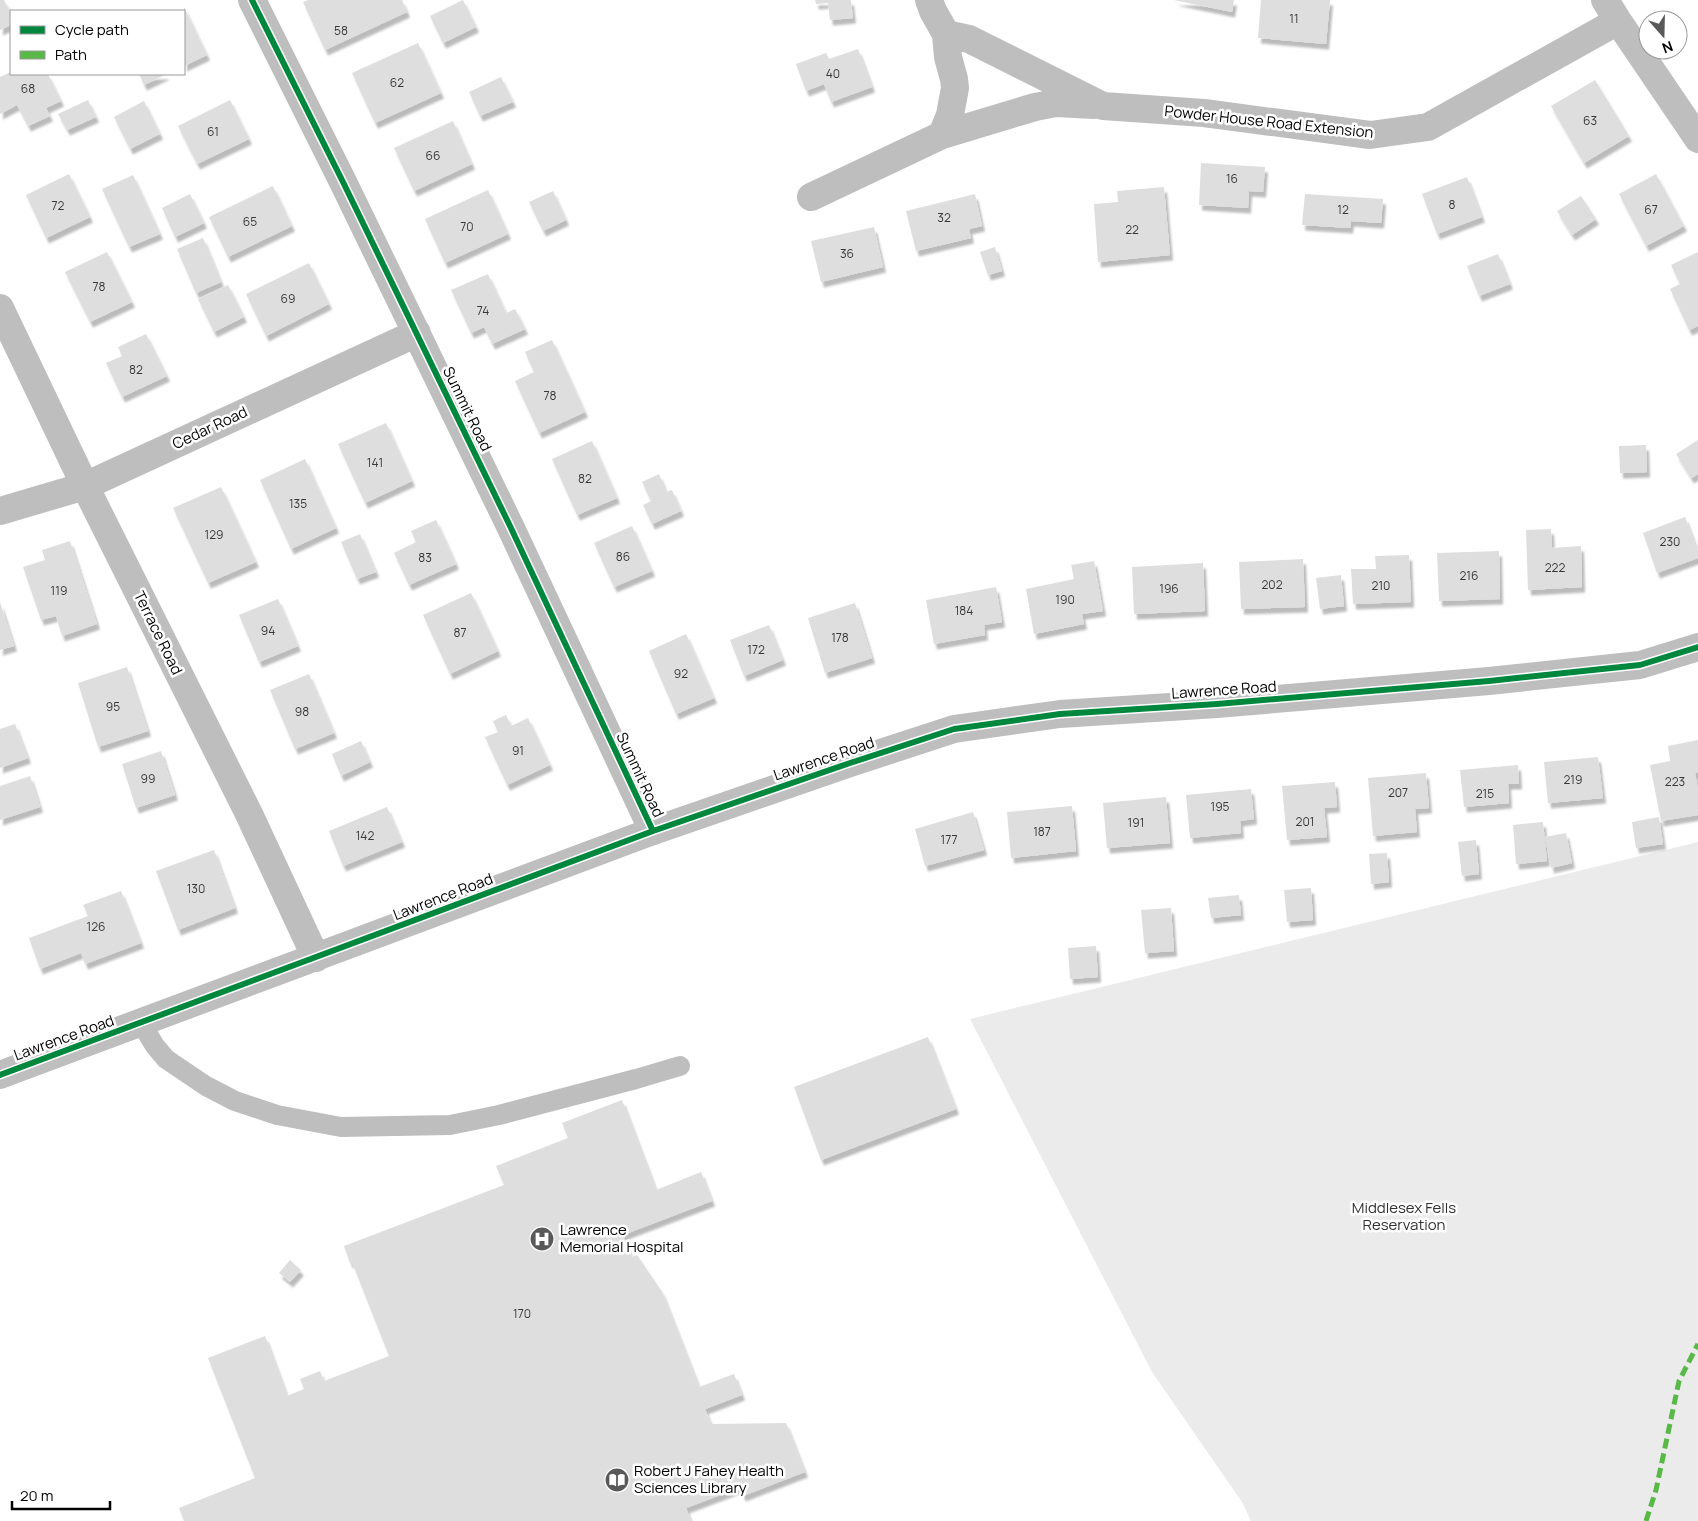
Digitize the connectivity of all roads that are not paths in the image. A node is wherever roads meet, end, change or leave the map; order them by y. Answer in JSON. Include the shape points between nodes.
{"nodes":[{"id":1,"x":252,"y":0,"type":"edge"},
{"id":2,"x":929,"y":0,"type":"edge"},
{"id":3,"x":1611,"y":10,"type":"edge"},
{"id":4,"x":946,"y":34,"type":"junction"},
{"id":5,"x":1103,"y":106,"type":"junction"},
{"id":6,"x":942,"y":135,"type":"junction"},
{"id":7,"x":1698,"y":139,"type":"edge"},
{"id":8,"x":811,"y":197,"type":"dead end"},
{"id":9,"x":0,"y":308,"type":"edge"},
{"id":10,"x":416,"y":333,"type":"junction"},
{"id":11,"x":85,"y":486,"type":"junction"},
{"id":12,"x":0,"y":511,"type":"edge"},
{"id":13,"x":1698,"y":647,"type":"edge"},
{"id":14,"x":653,"y":832,"type":"junction"},
{"id":15,"x":316,"y":958,"type":"junction"},
{"id":16,"x":141,"y":1023,"type":"junction"},
{"id":17,"x":680,"y":1066,"type":"dead end"},
{"id":18,"x":0,"y":1075,"type":"edge"}],
"edges":[{"from":1,"to":10,"type":"street","name":"Summit Road"},
{"from":2,"to":4,"type":"street"},
{"from":3,"to":5,"type":"street","name":"Powder House Road Extension","via":[[1428,127],[1370,135],[1204,113]]},
{"from":3,"to":7,"type":"street"},
{"from":4,"to":5,"type":"street","name":"Powder House Road Extension","via":[[969,39]]},
{"from":4,"to":6,"type":"street","via":[[955,88]]},
{"from":5,"to":6,"type":"street","via":[[1056,103]]},
{"from":6,"to":8,"type":"street"},
{"from":9,"to":11,"type":"street","name":"Terrace Road"},
{"from":10,"to":11,"type":"street","name":"Cedar Road"},
{"from":10,"to":14,"type":"street","name":"Summit Road"},
{"from":11,"to":12,"type":"street","name":"Cedar Road"},
{"from":11,"to":15,"type":"street","name":"Terrace Road"},
{"from":13,"to":14,"type":"street","name":"Lawrence Road","via":[[1640,665],[1498,680],[1060,714],[954,729]]},
{"from":14,"to":15,"type":"street","name":"Lawrence Road"},
{"from":15,"to":16,"type":"street","name":"Lawrence Road"},
{"from":16,"to":17,"type":"lane","via":[[166,1059],[206,1086],[277,1115],[341,1127],[450,1125]]},
{"from":16,"to":18,"type":"street","name":"Lawrence Road"}]}
